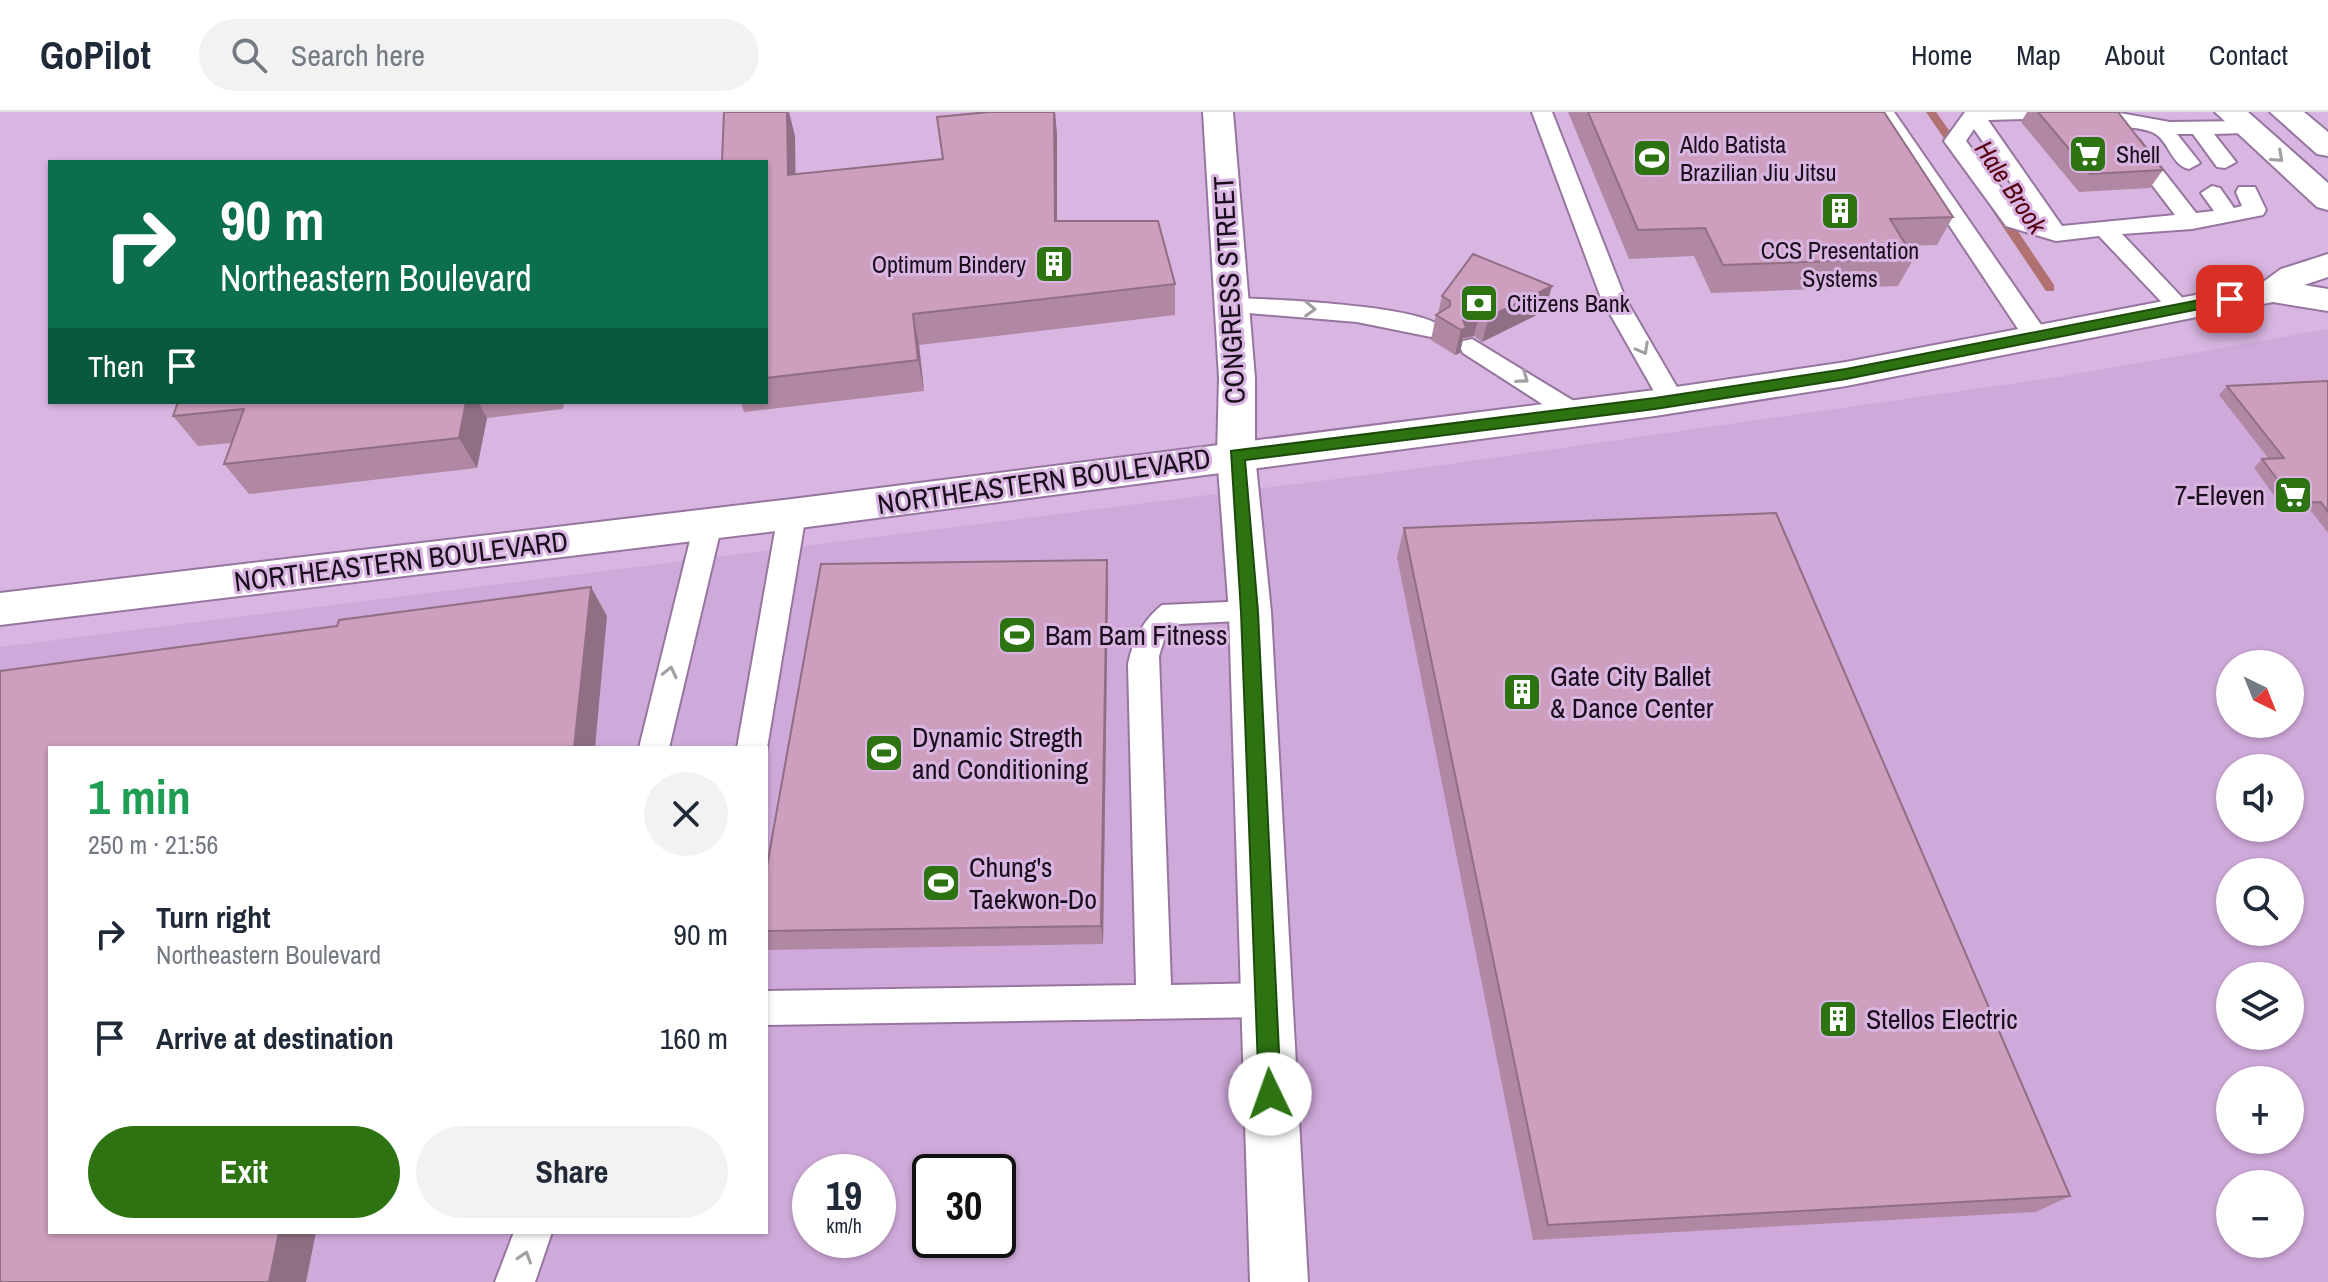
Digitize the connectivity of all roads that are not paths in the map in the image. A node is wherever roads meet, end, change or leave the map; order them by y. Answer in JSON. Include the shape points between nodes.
{"nodes":[{"id":1,"x":1218,"y":112,"type":"edge"},
{"id":2,"x":1542,"y":112,"type":"edge"},
{"id":3,"x":1884,"y":112,"type":"edge"},
{"id":4,"x":2062,"y":112,"type":"edge"},
{"id":5,"x":2285,"y":112,"type":"edge"},
{"id":6,"x":1974,"y":114,"type":"junction"},
{"id":7,"x":2105,"y":116,"type":"edge"},
{"id":8,"x":2238,"y":119,"type":"edge"},
{"id":9,"x":2160,"y":127,"type":"junction"},
{"id":10,"x":2198,"y":127,"type":"junction"},
{"id":11,"x":2328,"y":147,"type":"edge"},
{"id":12,"x":2225,"y":162,"type":"dead end"},
{"id":13,"x":2189,"y":163,"type":"dead end"},
{"id":14,"x":2247,"y":192,"type":"dead end"},
{"id":15,"x":2212,"y":193,"type":"dead end"},
{"id":16,"x":2328,"y":200,"type":"edge"},
{"id":17,"x":2229,"y":216,"type":"junction"},
{"id":18,"x":2192,"y":222,"type":"junction"},
{"id":19,"x":2104,"y":229,"type":"junction"},
{"id":20,"x":2056,"y":234,"type":"junction"},
{"id":21,"x":2328,"y":265,"type":"edge"},
{"id":22,"x":2273,"y":291,"type":"junction"},
{"id":23,"x":2328,"y":300,"type":"edge"},
{"id":24,"x":1232,"y":306,"type":"junction"},
{"id":25,"x":2180,"y":308,"type":"junction"},
{"id":26,"x":1431,"y":329,"type":"dead end"},
{"id":27,"x":2037,"y":338,"type":"junction"},
{"id":28,"x":1472,"y":347,"type":"edge"},
{"id":29,"x":1672,"y":401,"type":"junction"},
{"id":30,"x":1573,"y":412,"type":"junction"},
{"id":31,"x":1236,"y":455,"type":"junction"},
{"id":32,"x":792,"y":514,"type":"junction"},
{"id":33,"x":708,"y":524,"type":"junction"},
{"id":34,"x":0,"y":609,"type":"edge"},
{"id":35,"x":1250,"y":612,"type":"junction"},
{"id":36,"x":654,"y":746,"type":"edge"},
{"id":37,"x":752,"y":746,"type":"edge"},
{"id":38,"x":1266,"y":1000,"type":"junction"},
{"id":39,"x":1154,"y":1004,"type":"junction"},
{"id":40,"x":768,"y":1008,"type":"edge"},
{"id":41,"x":532,"y":1234,"type":"edge"},
{"id":42,"x":515,"y":1282,"type":"edge"},
{"id":43,"x":1279,"y":1282,"type":"edge"}],
"edges":[{"from":1,"to":24,"type":"street","name":"CONGRESS STREET"},
{"from":2,"to":29,"type":"lane","one_way":true,"via":[[1613,298]]},
{"from":3,"to":27,"type":"lane"},
{"from":4,"to":6,"type":"lane"},
{"from":5,"to":11,"type":"street"},
{"from":6,"to":20,"type":"lane"},
{"from":6,"to":20,"type":"lane","via":[[1955,141],[2014,221]]},
{"from":7,"to":9,"type":"lane"},
{"from":7,"to":18,"type":"lane"},
{"from":8,"to":10,"type":"lane"},
{"from":8,"to":16,"type":"street","one_way":true},
{"from":9,"to":10,"type":"lane"},
{"from":9,"to":13,"type":"lane"},
{"from":10,"to":12,"type":"lane"},
{"from":14,"to":17,"type":"lane","via":[[2255,210]]},
{"from":15,"to":17,"type":"lane"},
{"from":17,"to":18,"type":"lane"},
{"from":18,"to":19,"type":"lane"},
{"from":19,"to":20,"type":"lane"},
{"from":19,"to":25,"type":"lane"},
{"from":21,"to":22,"type":"street","name":"NORTHEASTERN BOULEVARD","via":[[2293,277]]},
{"from":22,"to":23,"type":"street","name":"NORTHEASTERN BOULEVARD"},
{"from":22,"to":25,"type":"street","name":"NORTHEASTERN BOULEVARD"},
{"from":24,"to":26,"type":"lane","one_way":true,"via":[[1385,316]]},
{"from":24,"to":31,"type":"street","name":"CONGRESS STREET"},
{"from":25,"to":27,"type":"street","name":"NORTHEASTERN BOULEVARD"},
{"from":27,"to":29,"type":"street","name":"NORTHEASTERN BOULEVARD"},
{"from":28,"to":30,"type":"lane","one_way":true},
{"from":29,"to":30,"type":"street","name":"NORTHEASTERN BOULEVARD"},
{"from":30,"to":31,"type":"street","name":"NORTHEASTERN BOULEVARD"},
{"from":31,"to":32,"type":"street","name":"NORTHEASTERN BOULEVARD"},
{"from":31,"to":35,"type":"street","name":"CONGRESS STREET"},
{"from":32,"to":33,"type":"street","name":"NORTHEASTERN BOULEVARD"},
{"from":32,"to":37,"type":"lane"},
{"from":33,"to":34,"type":"street","name":"NORTHEASTERN BOULEVARD"},
{"from":36,"to":33,"type":"lane","one_way":true},
{"from":35,"to":38,"type":"street","name":"CONGRESS STREET"},
{"from":35,"to":39,"type":"lane","via":[[1172,613],[1146,647]]},
{"from":38,"to":39,"type":"lane"},
{"from":38,"to":43,"type":"street","name":"CONGRESS STREET"},
{"from":39,"to":40,"type":"lane"},
{"from":42,"to":41,"type":"lane","one_way":true}]}
